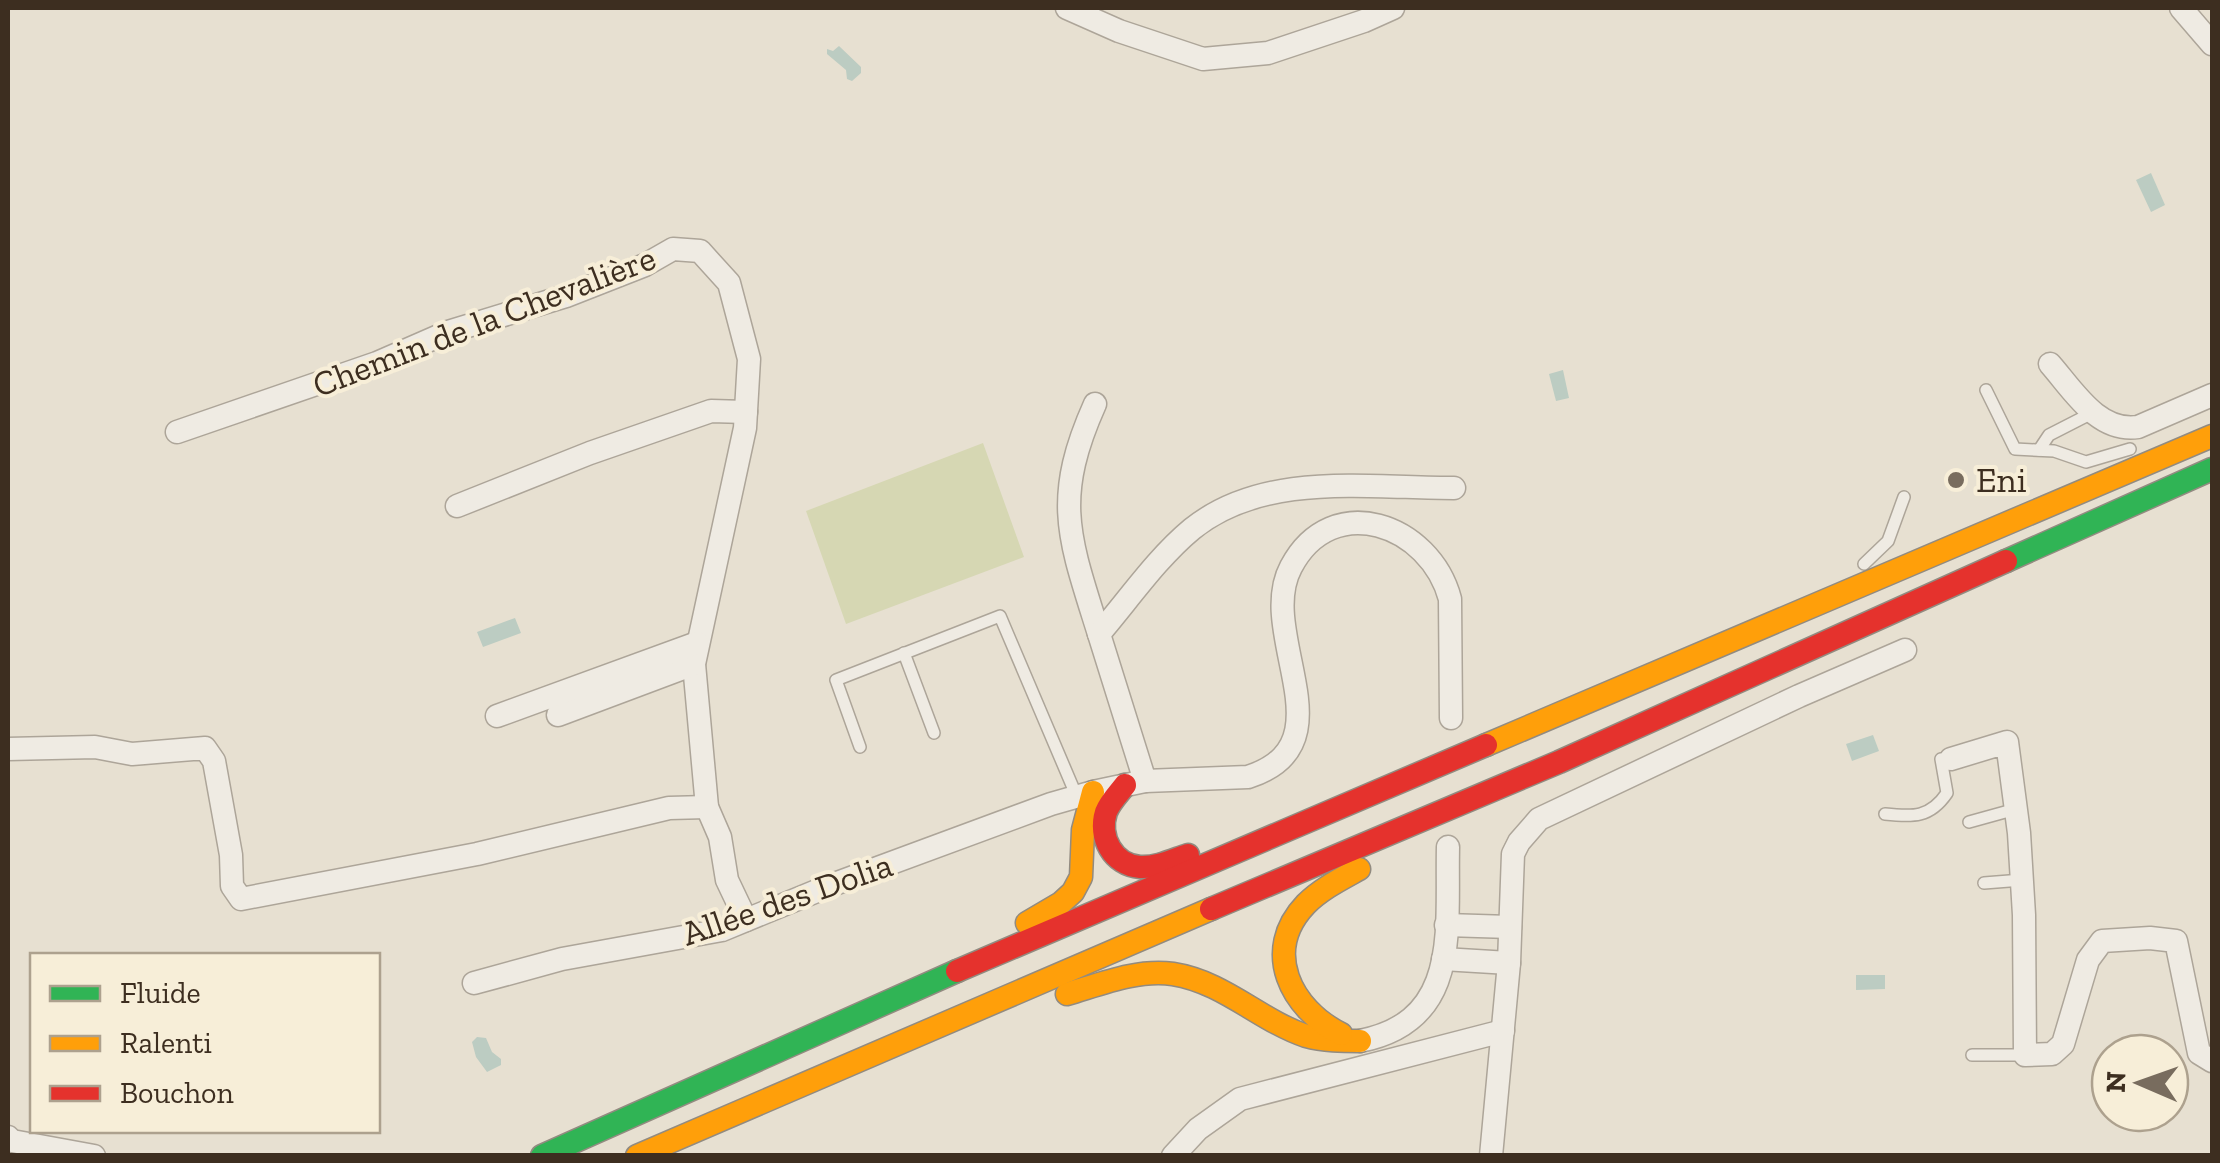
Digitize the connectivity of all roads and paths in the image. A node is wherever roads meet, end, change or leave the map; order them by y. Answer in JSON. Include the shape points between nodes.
{"nodes":[{"id":1,"x":1068,"y":8,"type":"edge"},
{"id":2,"x":1393,"y":8,"type":"edge"},
{"id":3,"x":2181,"y":8,"type":"edge"},
{"id":4,"x":2212,"y":44,"type":"edge"},
{"id":5,"x":2050,"y":364,"type":"dead end"},
{"id":6,"x":1986,"y":390,"type":"dead end"},
{"id":7,"x":2212,"y":395,"type":"edge"},
{"id":8,"x":1096,"y":404,"type":"dead end"},
{"id":9,"x":746,"y":412,"type":"junction"},
{"id":10,"x":2092,"y":413,"type":"junction"},
{"id":11,"x":177,"y":432,"type":"dead end"},
{"id":12,"x":2212,"y":433,"type":"edge"},
{"id":13,"x":2164,"y":441,"type":"dead end"},
{"id":14,"x":2148,"y":445,"type":"dead end"},
{"id":15,"x":2039,"y":450,"type":"junction"},
{"id":16,"x":2212,"y":470,"type":"edge"},
{"id":17,"x":1454,"y":488,"type":"dead end"},
{"id":18,"x":1904,"y":497,"type":"dead end"},
{"id":19,"x":457,"y":506,"type":"dead end"},
{"id":20,"x":1857,"y":567,"type":"dead end"},
{"id":21,"x":1829,"y":583,"type":"dead end"},
{"id":22,"x":1100,"y":634,"type":"junction"},
{"id":23,"x":1717,"y":645,"type":"junction"},
{"id":24,"x":1906,"y":650,"type":"dead end"},
{"id":25,"x":904,"y":653,"type":"junction"},
{"id":26,"x":696,"y":654,"type":"junction"},
{"id":27,"x":558,"y":715,"type":"dead end"},
{"id":28,"x":497,"y":716,"type":"dead end"},
{"id":29,"x":1451,"y":718,"type":"dead end"},
{"id":30,"x":934,"y":733,"type":"dead end"},
{"id":31,"x":860,"y":746,"type":"dead end"},
{"id":32,"x":8,"y":749,"type":"edge"},
{"id":33,"x":1950,"y":759,"type":"joint"},
{"id":34,"x":1559,"y":762,"type":"junction"},
{"id":35,"x":1135,"y":783,"type":"junction"},
{"id":36,"x":1085,"y":795,"type":"junction"},
{"id":37,"x":1369,"y":798,"type":"junction"},
{"id":38,"x":706,"y":807,"type":"junction"},
{"id":39,"x":2016,"y":809,"type":"junction"},
{"id":40,"x":1886,"y":814,"type":"dead end"},
{"id":41,"x":1969,"y":822,"type":"dead end"},
{"id":42,"x":1448,"y":847,"type":"dead end"},
{"id":43,"x":2022,"y":880,"type":"junction"},
{"id":44,"x":1984,"y":883,"type":"dead end"},
{"id":45,"x":746,"y":920,"type":"junction"},
{"id":46,"x":1446,"y":926,"type":"junction"},
{"id":47,"x":1510,"y":927,"type":"junction"},
{"id":48,"x":1443,"y":959,"type":"junction"},
{"id":49,"x":1508,"y":963,"type":"junction"},
{"id":50,"x":474,"y":983,"type":"dead end"},
{"id":51,"x":846,"y":1018,"type":"junction"},
{"id":52,"x":1504,"y":1031,"type":"junction"},
{"id":53,"x":1360,"y":1040,"type":"junction"},
{"id":54,"x":870,"y":1053,"type":"junction"},
{"id":55,"x":1972,"y":1055,"type":"dead end"},
{"id":56,"x":2025,"y":1055,"type":"junction"},
{"id":57,"x":2212,"y":1061,"type":"edge"},
{"id":58,"x":8,"y":1137,"type":"edge"},
{"id":59,"x":546,"y":1153,"type":"edge"},
{"id":60,"x":94,"y":1156,"type":"edge"},
{"id":61,"x":637,"y":1156,"type":"edge"},
{"id":62,"x":1173,"y":1156,"type":"edge"},
{"id":63,"x":1491,"y":1156,"type":"edge"}],
"edges":[{"from":1,"to":2,"type":"street","via":[[1203,58],[1268,53]]},
{"from":3,"to":4,"type":"street"},
{"from":5,"to":10,"type":"street"},
{"from":6,"to":15,"type":"lane","via":[[2008,452]]},
{"from":7,"to":10,"type":"street","via":[[2138,428]]},
{"from":8,"to":22,"type":"street","via":[[1082,435],[1068,520]]},
{"from":9,"to":11,"type":"street","name":"Chemin de la Chevalière","via":[[749,358],[729,283],[700,250],[673,249],[566,296]]},
{"from":9,"to":19,"type":"street","via":[[711,411]]},
{"from":9,"to":26,"type":"street","name":"Chemin de la Chevalière"},
{"from":10,"to":15,"type":"lane","via":[[2049,436]]},
{"from":12,"to":13,"type":"lane"},
{"from":12,"to":23,"type":"highway"},
{"from":14,"to":15,"type":"lane","via":[[2086,462]]},
{"from":16,"to":34,"type":"highway"},
{"from":17,"to":22,"type":"street","via":[[1311,487],[1245,501],[1179,540]]},
{"from":18,"to":20,"type":"lane","via":[[1888,541]]},
{"from":21,"to":23,"type":"lane"},
{"from":22,"to":35,"type":"street"},
{"from":23,"to":37,"type":"highway"},
{"from":24,"to":47,"type":"street","via":[[1539,819],[1513,854]]},
{"from":25,"to":30,"type":"lane"},
{"from":25,"to":31,"type":"lane","via":[[836,680]]},
{"from":25,"to":36,"type":"lane","via":[[1000,616]]},
{"from":26,"to":27,"type":"street"},
{"from":26,"to":28,"type":"street"},
{"from":26,"to":38,"type":"street","name":"Chemin de la Chevalière"},
{"from":29,"to":35,"type":"street","name":"Allée des Dolia","via":[[1446,582],[1420,546],[1398,532],[1374,524],[1338,526],[1300,551],[1282,594],[1282,630],[1300,714],[1284,754],[1248,777]]},
{"from":32,"to":38,"type":"street","via":[[95,747],[132,754],[205,748],[214,760],[232,886],[241,899],[478,854],[669,808]]},
{"from":33,"to":39,"type":"street","via":[[2007,742]]},
{"from":33,"to":40,"type":"lane","via":[[1942,759],[1946,794],[1937,808],[1910,817]]},
{"from":34,"to":53,"type":"highway","via":[[1341,879],[1298,912],[1286,946],[1293,996],[1316,1022]]},
{"from":34,"to":54,"type":"highway"},
{"from":35,"to":36,"type":"street","name":"Allée des Dolia"},
{"from":35,"to":37,"type":"highway","via":[[1108,806],[1104,834],[1120,861],[1144,867]]},
{"from":36,"to":45,"type":"street","name":"Allée des Dolia"},
{"from":36,"to":51,"type":"highway","via":[[1081,877],[1074,892]]},
{"from":37,"to":51,"type":"highway"},
{"from":38,"to":45,"type":"street","name":"Chemin de la Chevalière"},
{"from":39,"to":41,"type":"lane"},
{"from":39,"to":43,"type":"street"},
{"from":42,"to":46,"type":"street"},
{"from":43,"to":44,"type":"lane"},
{"from":43,"to":56,"type":"street"},
{"from":45,"to":50,"type":"street","name":"Allée des Dolia"},
{"from":46,"to":47,"type":"street"},
{"from":46,"to":48,"type":"street"},
{"from":47,"to":49,"type":"street"},
{"from":48,"to":49,"type":"street"},
{"from":48,"to":53,"type":"street","via":[[1428,1003],[1415,1018],[1384,1036]]},
{"from":49,"to":52,"type":"street"},
{"from":51,"to":59,"type":"highway"},
{"from":52,"to":62,"type":"street","via":[[1240,1099]]},
{"from":52,"to":63,"type":"street"},
{"from":53,"to":54,"type":"highway","via":[[1312,1039],[1211,986],[1159,972]]},
{"from":54,"to":61,"type":"highway"},
{"from":55,"to":56,"type":"lane"},
{"from":56,"to":57,"type":"street","via":[[2052,1054],[2063,1044],[2088,960],[2102,941],[2150,938],[2176,941],[2199,1053]]},
{"from":58,"to":60,"type":"street"}]}
